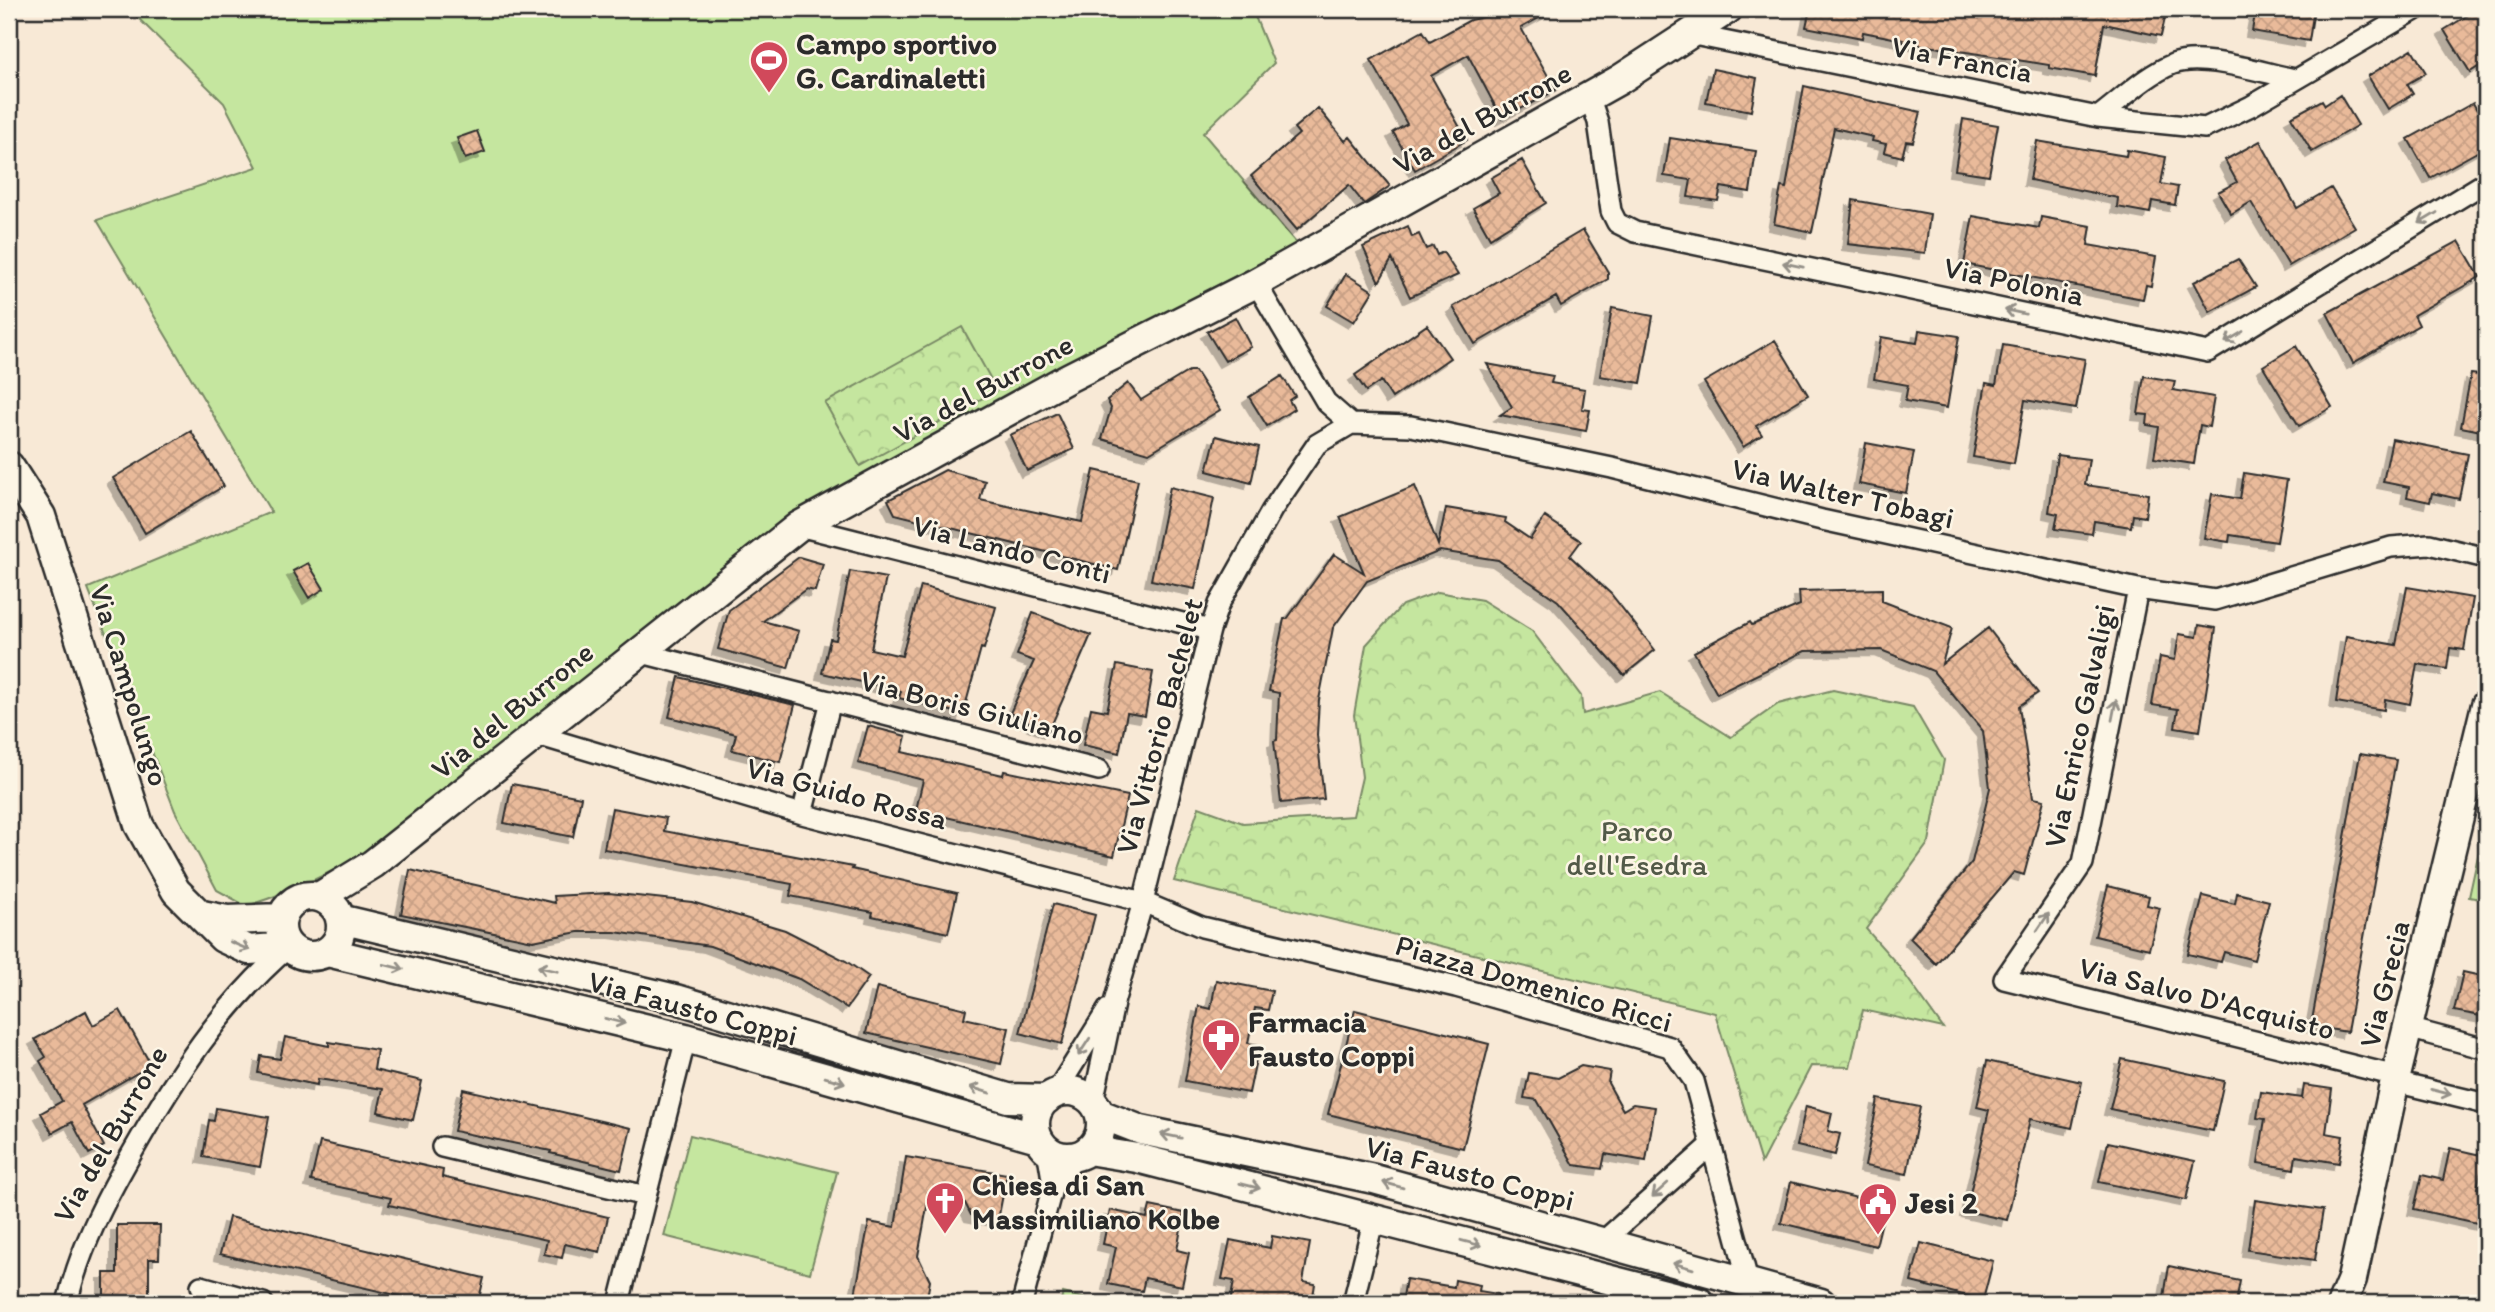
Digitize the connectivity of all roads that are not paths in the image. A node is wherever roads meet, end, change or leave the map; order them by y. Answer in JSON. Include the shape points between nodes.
{"nodes":[{"id":1,"x":1728,"y":9,"type":"edge"},
{"id":2,"x":2417,"y":9,"type":"edge"},
{"id":3,"x":1689,"y":34,"type":"junction"},
{"id":4,"x":2295,"y":79,"type":"junction"},
{"id":5,"x":1589,"y":96,"type":"junction"},
{"id":6,"x":2098,"y":117,"type":"junction"},
{"id":7,"x":2486,"y":182,"type":"edge"},
{"id":8,"x":1256,"y":283,"type":"junction"},
{"id":9,"x":1351,"y":424,"type":"junction"},
{"id":10,"x":9,"y":466,"type":"edge"},
{"id":11,"x":799,"y":526,"type":"junction"},
{"id":12,"x":2486,"y":558,"type":"edge"},
{"id":13,"x":2138,"y":589,"type":"junction"},
{"id":14,"x":1210,"y":630,"type":"junction"},
{"id":15,"x":638,"y":652,"type":"junction"},
{"id":16,"x":831,"y":701,"type":"junction"},
{"id":17,"x":2486,"y":705,"type":"edge"},
{"id":18,"x":537,"y":735,"type":"junction"},
{"id":19,"x":1099,"y":770,"type":"dead end"},
{"id":20,"x":802,"y":814,"type":"junction"},
{"id":21,"x":319,"y":897,"type":"junction"},
{"id":22,"x":1143,"y":902,"type":"junction"},
{"id":23,"x":202,"y":915,"type":"junction"},
{"id":24,"x":282,"y":918,"type":"junction"},
{"id":25,"x":340,"y":919,"type":"junction"},
{"id":26,"x":289,"y":947,"type":"junction"},
{"id":27,"x":327,"y":951,"type":"junction"},
{"id":28,"x":2004,"y":979,"type":"joint"},
{"id":29,"x":1115,"y":999,"type":"junction"},
{"id":30,"x":2407,"y":1028,"type":"junction"},
{"id":31,"x":686,"y":1038,"type":"junction"},
{"id":32,"x":2486,"y":1049,"type":"edge"},
{"id":33,"x":2395,"y":1079,"type":"junction"},
{"id":34,"x":1050,"y":1097,"type":"junction"},
{"id":35,"x":2486,"y":1104,"type":"edge"},
{"id":36,"x":1096,"y":1108,"type":"junction"},
{"id":37,"x":1043,"y":1144,"type":"junction"},
{"id":38,"x":1711,"y":1145,"type":"junction"},
{"id":39,"x":442,"y":1147,"type":"dead end"},
{"id":40,"x":1083,"y":1153,"type":"junction"},
{"id":41,"x":1053,"y":1185,"type":"junction"},
{"id":42,"x":646,"y":1196,"type":"junction"},
{"id":43,"x":1374,"y":1218,"type":"junction"},
{"id":44,"x":1601,"y":1242,"type":"junction"},
{"id":45,"x":1749,"y":1284,"type":"junction"},
{"id":46,"x":201,"y":1286,"type":"dead end"},
{"id":47,"x":2350,"y":1295,"type":"edge"},
{"id":48,"x":67,"y":1303,"type":"edge"},
{"id":49,"x":263,"y":1303,"type":"edge"},
{"id":50,"x":620,"y":1303,"type":"edge"},
{"id":51,"x":1022,"y":1303,"type":"edge"},
{"id":52,"x":1353,"y":1303,"type":"edge"},
{"id":53,"x":1700,"y":1303,"type":"edge"},
{"id":54,"x":1821,"y":1303,"type":"edge"}],
"edges":[{"from":1,"to":3,"type":"street","name":"Via del Burrone"},
{"from":2,"to":4,"type":"street","name":"Via Francia"},
{"from":3,"to":5,"type":"street","name":"Via del Burrone"},
{"from":3,"to":6,"type":"street","name":"Via Francia"},
{"from":4,"to":6,"type":"street","name":"Via Francia","via":[[2204,128]]},
{"from":4,"to":6,"type":"street","via":[[2214,63],[2174,64]]},
{"from":7,"to":5,"type":"street","name":"Via Polonia","one_way":true,"via":[[2208,352],[1635,232],[1617,223],[1611,211],[1598,122]]},
{"from":5,"to":8,"type":"street","name":"Via del Burrone"},
{"from":8,"to":9,"type":"street","via":[[1326,402]]},
{"from":8,"to":11,"type":"street","name":"Via del Burrone","via":[[1068,379]]},
{"from":9,"to":13,"type":"street","name":"Via Walter Tobagi","via":[[1425,429],[1612,468],[1822,520]]},
{"from":9,"to":14,"type":"street","name":"Via Vittorio Bachelet","via":[[1317,444],[1272,510],[1219,604]]},
{"from":10,"to":23,"type":"street","name":"Via Campolungo","via":[[41,516],[139,825],[176,891]]},
{"from":11,"to":14,"type":"street","name":"Via Lando Conti"},
{"from":11,"to":15,"type":"street","name":"Via del Burrone"},
{"from":12,"to":13,"type":"street","name":"Via Walter Tobagi","via":[[2429,544],[2391,547],[2216,600]]},
{"from":28,"to":13,"type":"street","name":"Via Enrico Galvaligi","one_way":true,"via":[[2083,863]]},
{"from":14,"to":22,"type":"street","name":"Via Vittorio Bachelet"},
{"from":15,"to":16,"type":"street","name":"Via Boris Giuliano"},
{"from":15,"to":18,"type":"street","name":"Via del Burrone"},
{"from":16,"to":19,"type":"street","name":"Via Boris Giuliano"},
{"from":16,"to":20,"type":"street","name":"Via Boris Giuliano"},
{"from":17,"to":30,"type":"street","name":"Via Grecia"},
{"from":18,"to":20,"type":"street","name":"Via Guido Rossa"},
{"from":18,"to":21,"type":"street","name":"Via del Burrone","via":[[373,864]]},
{"from":20,"to":22,"type":"street","name":"Via Guido Rossa"},
{"from":21,"to":24,"type":"street","via":[[300,898]]},
{"from":21,"to":25,"type":"street","via":[[332,905]]},
{"from":22,"to":29,"type":"street","name":"Via Vittorio Bachelet"},
{"from":22,"to":38,"type":"street","name":"Piazza Domenico Ricci","via":[[1202,928],[1456,987],[1670,1047],[1693,1081]]},
{"from":23,"to":24,"type":"street","via":[[227,920]]},
{"from":23,"to":26,"type":"street","name":"Via Campolungo","one_way":true,"via":[[223,938],[248,950]]},
{"from":24,"to":26,"type":"street","via":[[282,934]]},
{"from":25,"to":27,"type":"street","via":[[339,937]]},
{"from":34,"to":25,"type":"street","name":"Via Fausto Coppi","one_way":true,"via":[[1008,1098],[676,999]]},
{"from":26,"to":27,"type":"street","via":[[310,957]]},
{"from":26,"to":48,"type":"street","name":"Via del Burrone","via":[[251,979],[175,1077],[94,1220]]},
{"from":27,"to":31,"type":"street","name":"Via Fausto Coppi","one_way":true},
{"from":28,"to":33,"type":"street","name":"Via Salvo D'Acquisto"},
{"from":29,"to":34,"type":"street","name":"Via Vittorio Bachelet","one_way":true},
{"from":29,"to":36,"type":"street","name":"Via Vittorio Bachelet"},
{"from":30,"to":32,"type":"street"},
{"from":30,"to":33,"type":"street","name":"Via Grecia"},
{"from":31,"to":37,"type":"street","name":"Via Fausto Coppi","one_way":true},
{"from":31,"to":42,"type":"street"},
{"from":33,"to":35,"type":"street","name":"Via Salvo D'Acquisto","one_way":true},
{"from":33,"to":47,"type":"street","name":"Via Grecia"},
{"from":34,"to":36,"type":"street","name":"Via Fausto Coppi","via":[[1074,1092]]},
{"from":34,"to":37,"type":"street","via":[[1036,1118]]},
{"from":36,"to":40,"type":"street","via":[[1100,1134]]},
{"from":44,"to":36,"type":"street","name":"Via Fausto Coppi","one_way":true,"via":[[1374,1179],[1141,1130]]},
{"from":37,"to":40,"type":"street","name":"Via Fausto Coppi","via":[[1066,1157]]},
{"from":37,"to":41,"type":"street"},
{"from":38,"to":44,"type":"street","one_way":true},
{"from":38,"to":45,"type":"street","name":"Piazza Domenico Ricci"},
{"from":39,"to":42,"type":"street"},
{"from":40,"to":41,"type":"street"},
{"from":40,"to":43,"type":"street","name":"Via Fausto Coppi","one_way":true,"via":[[1137,1158]]},
{"from":41,"to":51,"type":"street"},
{"from":42,"to":50,"type":"street"},
{"from":43,"to":52,"type":"street"},
{"from":43,"to":53,"type":"street","name":"Via Fausto Coppi","one_way":true},
{"from":45,"to":44,"type":"street","name":"Via Fausto Coppi","one_way":true},
{"from":45,"to":54,"type":"street","name":"Via Fausto Coppi"},
{"from":46,"to":49,"type":"street"}]}
